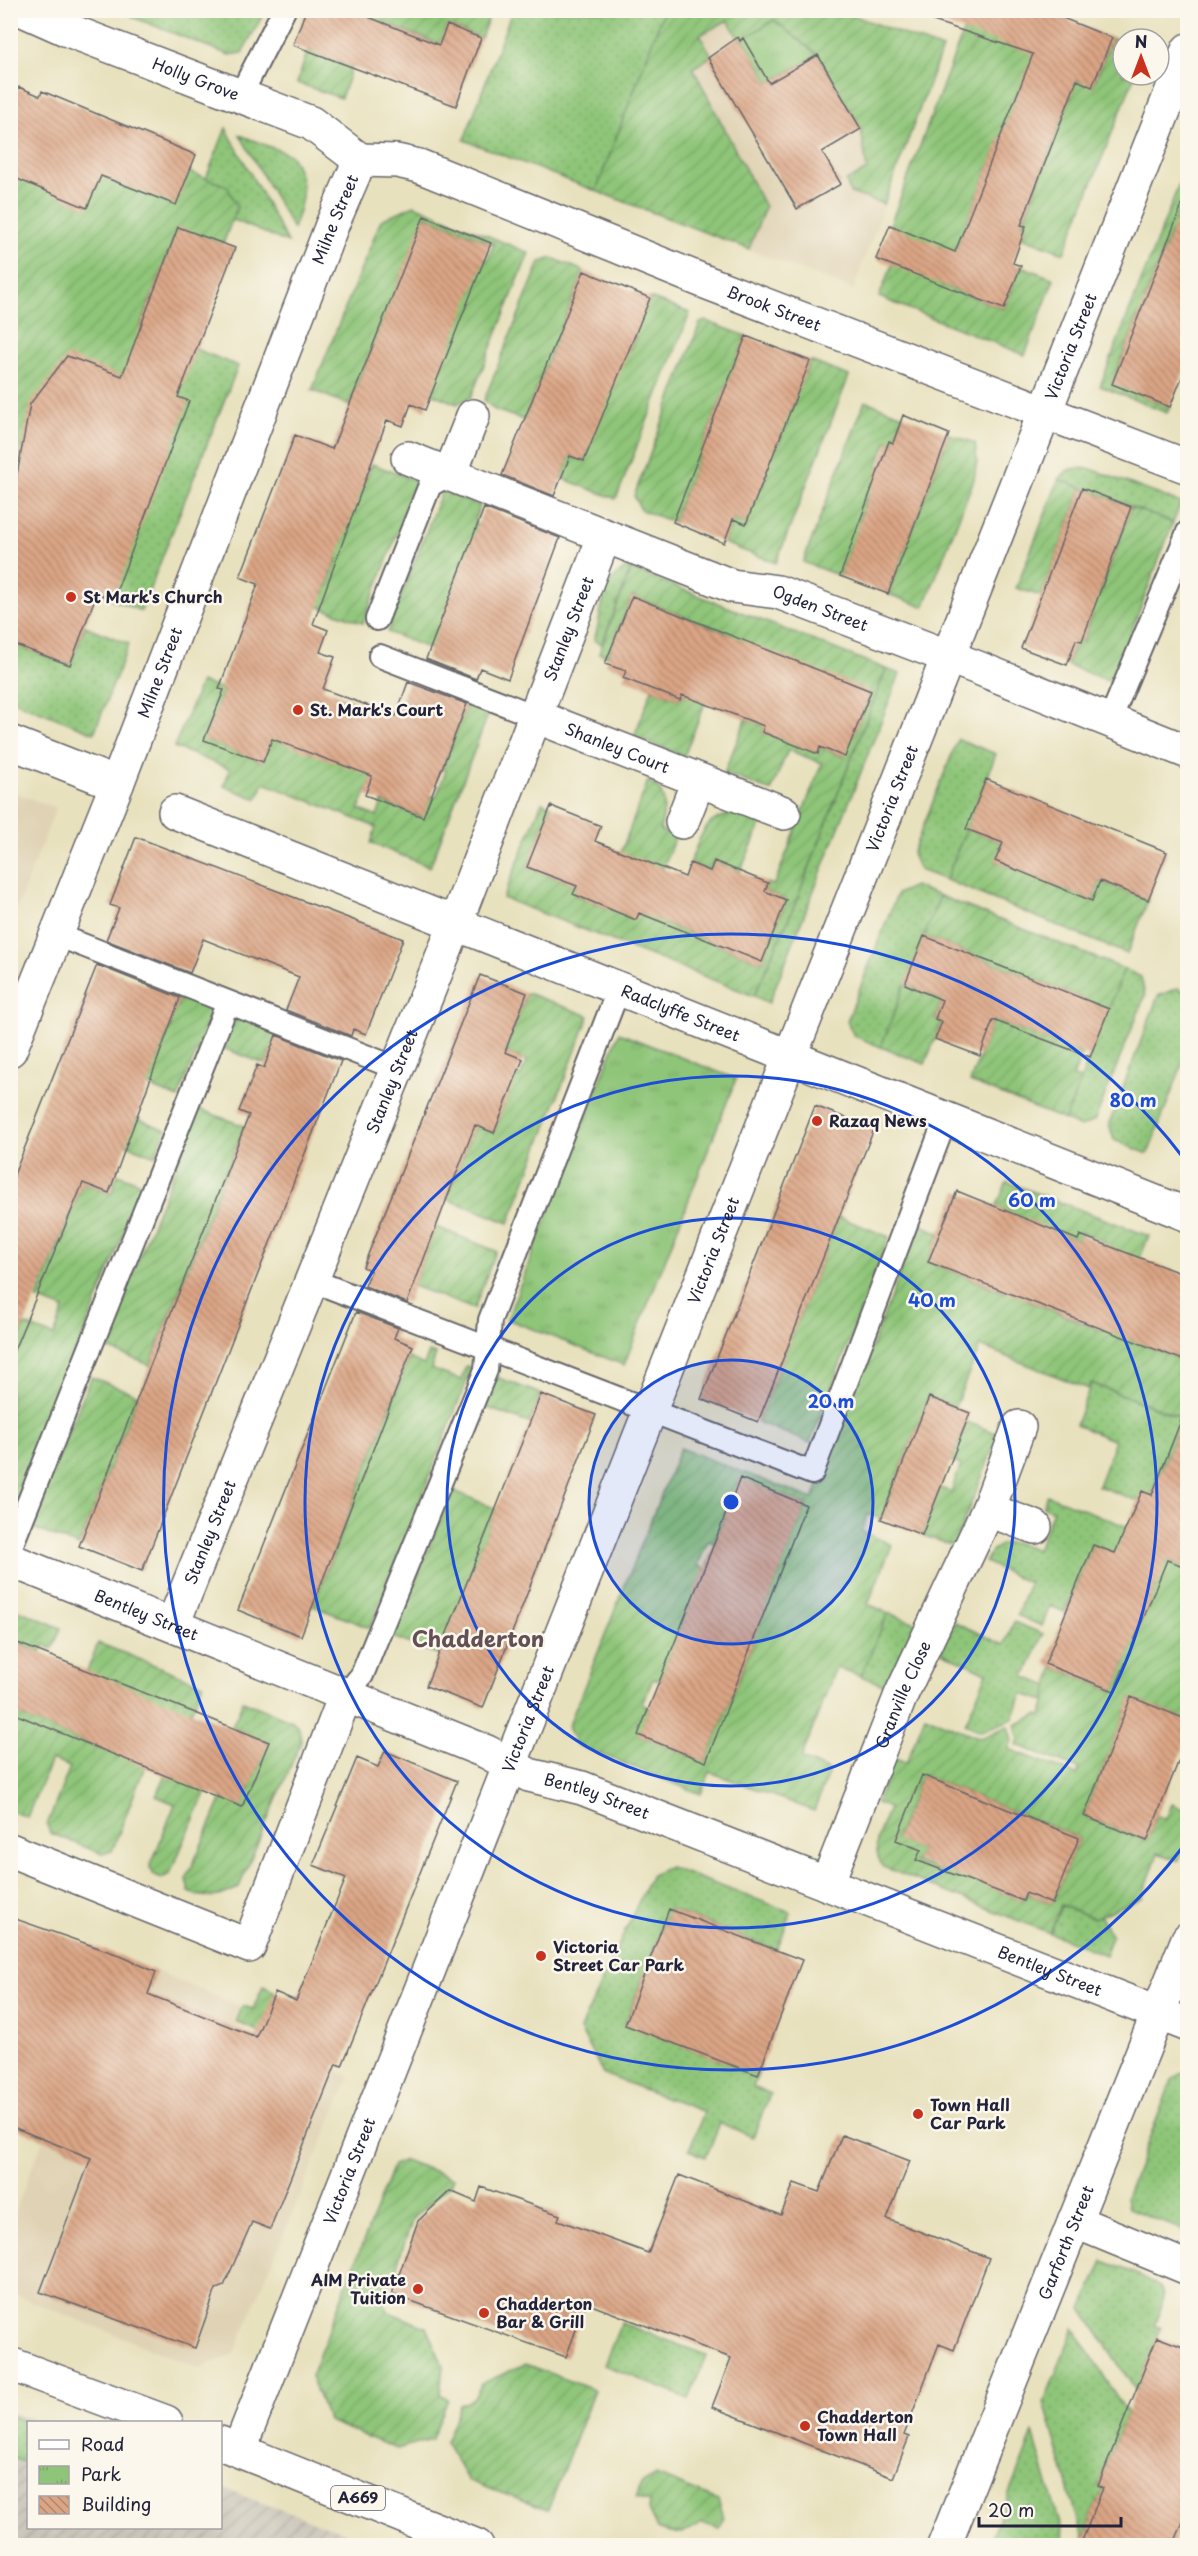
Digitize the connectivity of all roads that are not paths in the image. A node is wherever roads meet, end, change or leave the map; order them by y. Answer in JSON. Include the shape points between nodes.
{"nodes":[{"id":1,"x":23,"y":10,"type":"edge"},
{"id":2,"x":284,"y":10,"type":"edge"},
{"id":3,"x":72,"y":20,"type":"edge"},
{"id":4,"x":1188,"y":50,"type":"edge"},
{"id":5,"x":240,"y":96,"type":"junction"},
{"id":6,"x":360,"y":160,"type":"junction"},
{"id":7,"x":1045,"y":413,"type":"junction"},
{"id":8,"x":473,"y":416,"type":"dead end"},
{"id":9,"x":408,"y":458,"type":"dead end"},
{"id":10,"x":1188,"y":467,"type":"edge"},
{"id":11,"x":450,"y":474,"type":"junction"},
{"id":12,"x":1188,"y":531,"type":"edge"},
{"id":13,"x":604,"y":537,"type":"junction"},
{"id":14,"x":377,"y":619,"type":"dead end"},
{"id":15,"x":380,"y":656,"type":"dead end"},
{"id":16,"x":948,"y":657,"type":"junction"},
{"id":17,"x":535,"y":716,"type":"junction"},
{"id":18,"x":1110,"y":720,"type":"junction"},
{"id":19,"x":10,"y":742,"type":"edge"},
{"id":20,"x":1188,"y":752,"type":"edge"},
{"id":21,"x":698,"y":781,"type":"junction"},
{"id":22,"x":117,"y":784,"type":"junction"},
{"id":23,"x":175,"y":812,"type":"dead end"},
{"id":24,"x":784,"y":813,"type":"dead end"},
{"id":25,"x":682,"y":822,"type":"dead end"},
{"id":26,"x":455,"y":922,"type":"junction"},
{"id":27,"x":57,"y":936,"type":"junction"},
{"id":28,"x":619,"y":988,"type":"junction"},
{"id":29,"x":228,"y":1002,"type":"junction"},
{"id":30,"x":10,"y":1050,"type":"edge"},
{"id":31,"x":790,"y":1056,"type":"junction"},
{"id":32,"x":396,"y":1068,"type":"junction"},
{"id":33,"x":946,"y":1118,"type":"junction"},
{"id":34,"x":1188,"y":1215,"type":"edge"},
{"id":35,"x":310,"y":1280,"type":"junction"},
{"id":36,"x":486,"y":1347,"type":"junction"},
{"id":37,"x":650,"y":1411,"type":"junction"},
{"id":38,"x":1018,"y":1427,"type":"dead end"},
{"id":39,"x":988,"y":1510,"type":"junction"},
{"id":40,"x":1035,"y":1527,"type":"dead end"},
{"id":41,"x":10,"y":1549,"type":"edge"},
{"id":42,"x":10,"y":1560,"type":"edge"},
{"id":43,"x":173,"y":1624,"type":"junction"},
{"id":44,"x":345,"y":1696,"type":"junction"},
{"id":45,"x":509,"y":1764,"type":"junction"},
{"id":46,"x":10,"y":1850,"type":"edge"},
{"id":47,"x":827,"y":1884,"type":"junction"},
{"id":48,"x":1188,"y":1939,"type":"edge"},
{"id":49,"x":1173,"y":2019,"type":"edge"},
{"id":50,"x":1074,"y":2221,"type":"junction"},
{"id":51,"x":1188,"y":2268,"type":"edge"},
{"id":52,"x":10,"y":2364,"type":"edge"},
{"id":53,"x":163,"y":2421,"type":"edge"},
{"id":54,"x":230,"y":2446,"type":"edge"},
{"id":55,"x":477,"y":2546,"type":"edge"},
{"id":56,"x":944,"y":2546,"type":"edge"}],
"edges":[{"from":1,"to":3,"type":"street","name":"Holly Grove"},
{"from":2,"to":5,"type":"lane"},
{"from":3,"to":5,"type":"street","name":"Holly Grove"},
{"from":4,"to":7,"type":"street","name":"Victoria Street"},
{"from":5,"to":6,"type":"street","name":"Holly Grove","via":[[310,123]]},
{"from":6,"to":7,"type":"street","name":"Brook Street","via":[[419,166]]},
{"from":6,"to":22,"type":"street","name":"Milne Street"},
{"from":7,"to":10,"type":"street","name":"Brook Street"},
{"from":7,"to":16,"type":"street","name":"Victoria Street"},
{"from":8,"to":11,"type":"street"},
{"from":9,"to":11,"type":"street","name":"Ogden Street"},
{"from":11,"to":13,"type":"street","name":"Ogden Street"},
{"from":11,"to":14,"type":"lane","via":[[430,485]]},
{"from":12,"to":18,"type":"lane"},
{"from":13,"to":16,"type":"street","name":"Ogden Street","via":[[732,586],[778,592]]},
{"from":13,"to":17,"type":"street","name":"Stanley Street"},
{"from":15,"to":17,"type":"lane"},
{"from":16,"to":18,"type":"street","name":"Ogden Street"},
{"from":16,"to":31,"type":"street","name":"Victoria Street"},
{"from":17,"to":21,"type":"street","name":"Shanley Court"},
{"from":17,"to":26,"type":"street","name":"Stanley Street"},
{"from":18,"to":20,"type":"street","name":"Ogden Street"},
{"from":19,"to":22,"type":"street"},
{"from":21,"to":24,"type":"street","name":"Shanley Court"},
{"from":21,"to":25,"type":"street"},
{"from":22,"to":27,"type":"street","name":"Milne Street"},
{"from":23,"to":26,"type":"street","name":"Radclyffe Street"},
{"from":26,"to":28,"type":"street","name":"Radclyffe Street"},
{"from":26,"to":32,"type":"street","name":"Stanley Street"},
{"from":27,"to":29,"type":"lane"},
{"from":27,"to":30,"type":"street","name":"Milne Street"},
{"from":28,"to":31,"type":"street","name":"Radclyffe Street"},
{"from":28,"to":36,"type":"lane","via":[[490,1320]]},
{"from":29,"to":32,"type":"lane"},
{"from":29,"to":41,"type":"lane"},
{"from":31,"to":33,"type":"street","name":"Radclyffe Street"},
{"from":31,"to":37,"type":"street","name":"Victoria Street"},
{"from":32,"to":35,"type":"street","name":"Stanley Street"},
{"from":33,"to":34,"type":"street","name":"Radclyffe Street"},
{"from":33,"to":37,"type":"lane","via":[[812,1473]]},
{"from":35,"to":36,"type":"lane"},
{"from":35,"to":43,"type":"street","name":"Stanley Street"},
{"from":36,"to":37,"type":"lane"},
{"from":36,"to":44,"type":"lane","via":[[486,1370],[362,1675]]},
{"from":37,"to":45,"type":"street","name":"Victoria Street"},
{"from":38,"to":39,"type":"street","name":"Granville Close"},
{"from":39,"to":40,"type":"street"},
{"from":39,"to":47,"type":"street","name":"Granville Close","via":[[901,1695]]},
{"from":42,"to":43,"type":"street","name":"Bentley Street"},
{"from":43,"to":44,"type":"street","name":"Bentley Street"},
{"from":44,"to":45,"type":"street","name":"Bentley Street"},
{"from":44,"to":46,"type":"street","via":[[249,1946]]},
{"from":45,"to":47,"type":"street","name":"Bentley Street","via":[[530,1775],[582,1788]]},
{"from":45,"to":54,"type":"street","name":"Victoria Street"},
{"from":47,"to":49,"type":"street","name":"Bentley Street"},
{"from":48,"to":49,"type":"street","name":"Garforth Street"},
{"from":49,"to":50,"type":"street","name":"Garforth Street"},
{"from":50,"to":51,"type":"street"},
{"from":50,"to":56,"type":"street","name":"Garforth Street"},
{"from":52,"to":53,"type":"street"},
{"from":54,"to":55,"type":"street","number":"A669"}]}
